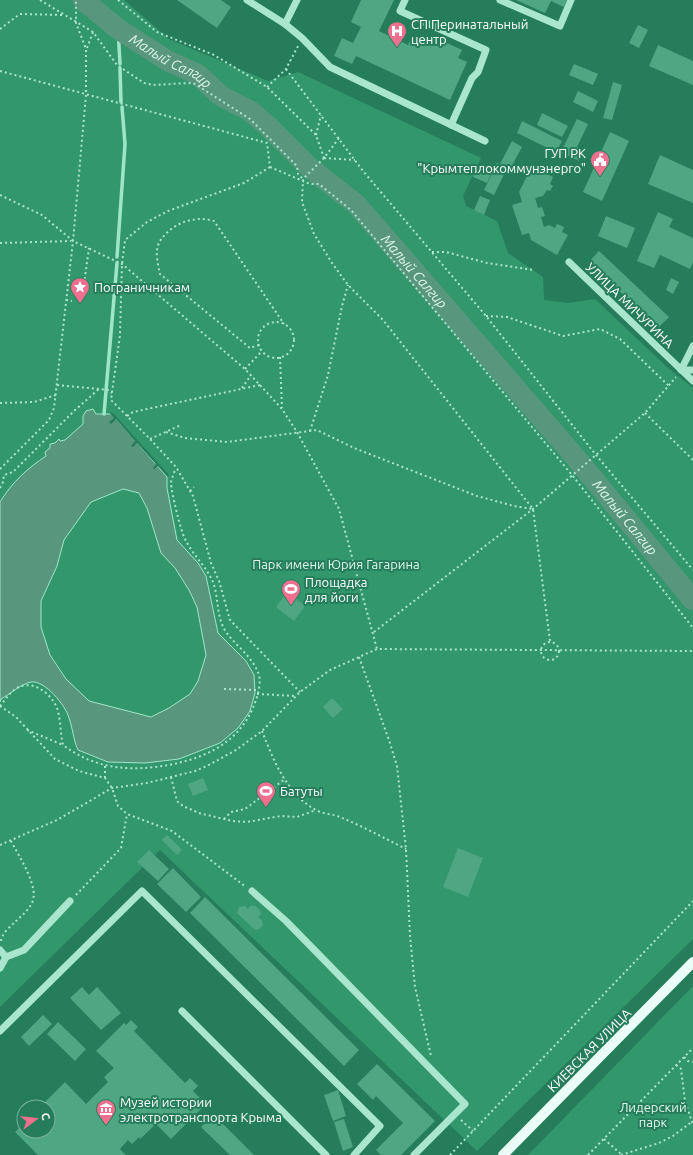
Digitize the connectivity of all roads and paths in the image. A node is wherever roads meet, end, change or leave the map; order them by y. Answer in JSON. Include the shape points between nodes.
{"nodes":[{"id":1,"x":40,"y":0,"type":"edge"},
{"id":2,"x":76,"y":0,"type":"edge"},
{"id":3,"x":118,"y":0,"type":"edge"},
{"id":4,"x":247,"y":0,"type":"edge"},
{"id":5,"x":296,"y":0,"type":"edge"},
{"id":6,"x":405,"y":0,"type":"edge"},
{"id":7,"x":500,"y":0,"type":"edge"},
{"id":8,"x":571,"y":0,"type":"edge"},
{"id":9,"x":65,"y":15,"type":"junction"},
{"id":10,"x":76,"y":22,"type":"junction"},
{"id":11,"x":285,"y":24,"type":"junction"},
{"id":12,"x":0,"y":29,"type":"edge"},
{"id":13,"x":93,"y":32,"type":"junction"},
{"id":14,"x":302,"y":38,"type":"junction"},
{"id":15,"x":86,"y":49,"type":"junction"},
{"id":16,"x":286,"y":69,"type":"junction"},
{"id":17,"x":0,"y":70,"type":"edge"},
{"id":18,"x":267,"y":87,"type":"junction"},
{"id":19,"x":86,"y":95,"type":"junction"},
{"id":20,"x":321,"y":115,"type":"junction"},
{"id":21,"x":451,"y":125,"type":"junction"},
{"id":22,"x":316,"y":134,"type":"junction"},
{"id":23,"x":339,"y":138,"type":"junction"},
{"id":24,"x":271,"y":139,"type":"junction"},
{"id":25,"x":485,"y":141,"type":"dead end"},
{"id":26,"x":267,"y":143,"type":"junction"},
{"id":27,"x":324,"y":158,"type":"junction"},
{"id":28,"x":355,"y":160,"type":"junction"},
{"id":29,"x":270,"y":167,"type":"junction"},
{"id":30,"x":303,"y":179,"type":"junction"},
{"id":31,"x":0,"y":195,"type":"edge"},
{"id":32,"x":73,"y":241,"type":"junction"},
{"id":33,"x":0,"y":243,"type":"edge"},
{"id":34,"x":88,"y":248,"type":"junction"},
{"id":35,"x":432,"y":252,"type":"junction"},
{"id":36,"x":569,"y":262,"type":"dead end"},
{"id":37,"x":122,"y":264,"type":"junction"},
{"id":38,"x":533,"y":270,"type":"dead end"},
{"id":39,"x":84,"y":284,"type":"dead end"},
{"id":40,"x":348,"y":286,"type":"junction"},
{"id":41,"x":66,"y":300,"type":"junction"},
{"id":42,"x":72,"y":301,"type":"dead end"},
{"id":43,"x":486,"y":316,"type":"junction"},
{"id":44,"x":284,"y":324,"type":"junction"},
{"id":45,"x":259,"y":346,"type":"junction"},
{"id":46,"x":693,"y":346,"type":"edge"},
{"id":47,"x":262,"y":351,"type":"junction"},
{"id":48,"x":280,"y":357,"type":"junction"},
{"id":49,"x":246,"y":369,"type":"junction"},
{"id":50,"x":682,"y":370,"type":"junction"},
{"id":51,"x":693,"y":370,"type":"edge"},
{"id":52,"x":251,"y":374,"type":"junction"},
{"id":53,"x":693,"y":381,"type":"edge"},
{"id":54,"x":57,"y":385,"type":"junction"},
{"id":55,"x":260,"y":385,"type":"junction"},
{"id":56,"x":669,"y":386,"type":"junction"},
{"id":57,"x":242,"y":388,"type":"junction"},
{"id":58,"x":98,"y":389,"type":"junction"},
{"id":59,"x":112,"y":393,"type":"junction"},
{"id":60,"x":56,"y":395,"type":"junction"},
{"id":61,"x":0,"y":403,"type":"edge"},
{"id":62,"x":282,"y":409,"type":"junction"},
{"id":63,"x":645,"y":413,"type":"junction"},
{"id":64,"x":127,"y":416,"type":"junction"},
{"id":65,"x":181,"y":425,"type":"dead end"},
{"id":66,"x":310,"y":431,"type":"junction"},
{"id":67,"x":166,"y":432,"type":"junction"},
{"id":68,"x":297,"y":432,"type":"junction"},
{"id":69,"x":150,"y":439,"type":"junction"},
{"id":70,"x":596,"y":455,"type":"junction"},
{"id":71,"x":693,"y":460,"type":"edge"},
{"id":72,"x":176,"y":467,"type":"junction"},
{"id":73,"x":0,"y":469,"type":"edge"},
{"id":74,"x":573,"y":474,"type":"junction"},
{"id":75,"x":194,"y":487,"type":"dead end"},
{"id":76,"x":0,"y":488,"type":"edge"},
{"id":77,"x":190,"y":491,"type":"junction"},
{"id":78,"x":533,"y":509,"type":"junction"},
{"id":79,"x":693,"y":570,"type":"edge"},
{"id":80,"x":693,"y":628,"type":"edge"},
{"id":81,"x":374,"y":632,"type":"junction"},
{"id":82,"x":550,"y":641,"type":"junction"},
{"id":83,"x":377,"y":649,"type":"junction"},
{"id":84,"x":541,"y":650,"type":"junction"},
{"id":85,"x":560,"y":650,"type":"junction"},
{"id":86,"x":693,"y":651,"type":"edge"},
{"id":87,"x":359,"y":657,"type":"junction"},
{"id":88,"x":224,"y":690,"type":"dead end"},
{"id":89,"x":258,"y":690,"type":"junction"},
{"id":90,"x":300,"y":692,"type":"junction"},
{"id":91,"x":257,"y":694,"type":"junction"},
{"id":92,"x":296,"y":696,"type":"junction"},
{"id":93,"x":0,"y":706,"type":"edge"},
{"id":94,"x":26,"y":730,"type":"junction"},
{"id":95,"x":262,"y":731,"type":"junction"},
{"id":96,"x":63,"y":745,"type":"junction"},
{"id":97,"x":105,"y":766,"type":"junction"},
{"id":98,"x":171,"y":777,"type":"junction"},
{"id":99,"x":105,"y":778,"type":"junction"},
{"id":100,"x":285,"y":779,"type":"junction"},
{"id":101,"x":112,"y":788,"type":"junction"},
{"id":102,"x":316,"y":810,"type":"junction"},
{"id":103,"x":127,"y":814,"type":"junction"},
{"id":104,"x":224,"y":819,"type":"junction"},
{"id":105,"x":10,"y":840,"type":"junction"},
{"id":106,"x":0,"y":845,"type":"edge"},
{"id":107,"x":406,"y":848,"type":"junction"},
{"id":108,"x":252,"y":891,"type":"joint"},
{"id":109,"x":693,"y":901,"type":"edge"},
{"id":110,"x":70,"y":902,"type":"joint"},
{"id":111,"x":0,"y":943,"type":"edge"},
{"id":112,"x":0,"y":950,"type":"edge"},
{"id":113,"x":6,"y":958,"type":"junction"},
{"id":114,"x":693,"y":962,"type":"edge"},
{"id":115,"x":0,"y":968,"type":"edge"},
{"id":116,"x":182,"y":1011,"type":"dead end"},
{"id":117,"x":0,"y":1031,"type":"edge"},
{"id":118,"x":693,"y":1048,"type":"edge"},
{"id":119,"x":684,"y":1057,"type":"junction"},
{"id":120,"x":693,"y":1062,"type":"edge"},
{"id":121,"x":676,"y":1064,"type":"junction"},
{"id":122,"x":436,"y":1075,"type":"junction"},
{"id":123,"x":454,"y":1114,"type":"junction"},
{"id":124,"x":692,"y":1121,"type":"edge"},
{"id":125,"x":693,"y":1125,"type":"edge"},
{"id":126,"x":473,"y":1131,"type":"junction"},
{"id":127,"x":604,"y":1139,"type":"junction"},
{"id":128,"x":326,"y":1155,"type":"edge"},
{"id":129,"x":354,"y":1155,"type":"edge"},
{"id":130,"x":414,"y":1155,"type":"edge"},
{"id":131,"x":450,"y":1155,"type":"edge"},
{"id":132,"x":503,"y":1155,"type":"edge"},
{"id":133,"x":588,"y":1155,"type":"edge"},
{"id":134,"x":622,"y":1155,"type":"edge"}],
"edges":[{"from":1,"to":9,"type":"path"},
{"from":2,"to":10,"type":"path"},
{"from":3,"to":18,"type":"path","via":[[157,32],[214,55]]},
{"from":4,"to":11,"type":"street"},
{"from":5,"to":11,"type":"street"},
{"from":6,"to":21,"type":"street","via":[[400,11],[486,50],[478,72],[472,78]]},
{"from":7,"to":8,"type":"street","via":[[560,26]]},
{"from":9,"to":10,"type":"path"},
{"from":9,"to":12,"type":"path","via":[[20,14]]},
{"from":10,"to":13,"type":"path"},
{"from":10,"to":15,"type":"path"},
{"from":11,"to":14,"type":"street"},
{"from":13,"to":15,"type":"path"},
{"from":13,"to":24,"type":"path","via":[[117,65],[144,83],[195,84],[250,118]]},
{"from":14,"to":16,"type":"path"},
{"from":14,"to":21,"type":"street","via":[[330,67]]},
{"from":15,"to":19,"type":"path"},
{"from":16,"to":18,"type":"path"},
{"from":16,"to":20,"type":"path"},
{"from":17,"to":19,"type":"path"},
{"from":18,"to":22,"type":"path"},
{"from":19,"to":26,"type":"path"},
{"from":19,"to":32,"type":"path"},
{"from":20,"to":22,"type":"path"},
{"from":20,"to":23,"type":"path"},
{"from":21,"to":25,"type":"street"},
{"from":22,"to":27,"type":"path"},
{"from":23,"to":27,"type":"path"},
{"from":23,"to":28,"type":"path"},
{"from":24,"to":26,"type":"path"},
{"from":24,"to":30,"type":"path","via":[[297,166],[298,174]]},
{"from":26,"to":29,"type":"path"},
{"from":27,"to":28,"type":"path"},
{"from":27,"to":30,"type":"path"},
{"from":28,"to":35,"type":"path"},
{"from":29,"to":30,"type":"path"},
{"from":29,"to":37,"type":"path","via":[[244,183],[168,211],[147,222],[126,240]]},
{"from":30,"to":40,"type":"path","via":[[302,202],[314,234]]},
{"from":30,"to":74,"type":"path","via":[[310,184],[319,184],[351,210]]},
{"from":31,"to":32,"type":"path","via":[[42,215]]},
{"from":32,"to":33,"type":"path"},
{"from":32,"to":34,"type":"path"},
{"from":32,"to":41,"type":"path"},
{"from":34,"to":37,"type":"path"},
{"from":34,"to":39,"type":"path"},
{"from":35,"to":38,"type":"path","via":[[446,252],[487,264]]},
{"from":35,"to":43,"type":"path"},
{"from":36,"to":50,"type":"street","name":"УЛИЦА МИЧУРИНА"},
{"from":37,"to":49,"type":"path"},
{"from":37,"to":59,"type":"path","via":[[120,335]]},
{"from":40,"to":66,"type":"path","via":[[328,376]]},
{"from":40,"to":78,"type":"path","via":[[383,320]]},
{"from":41,"to":42,"type":"path"},
{"from":41,"to":54,"type":"path"},
{"from":43,"to":56,"type":"path","via":[[507,317],[563,336],[600,329],[620,339]]},
{"from":43,"to":70,"type":"path"},
{"from":44,"to":45,"type":"path","via":[[278,322],[264,326],[258,338]]},
{"from":44,"to":45,"type":"path","via":[[214,221],[205,218],[176,225],[160,242],[156,258],[160,274],[250,348]]},
{"from":44,"to":48,"type":"path","via":[[293,335],[293,342],[291,348]]},
{"from":45,"to":47,"type":"path"},
{"from":46,"to":50,"type":"street"},
{"from":47,"to":48,"type":"path"},
{"from":47,"to":49,"type":"path"},
{"from":48,"to":62,"type":"path"},
{"from":49,"to":52,"type":"path"},
{"from":50,"to":51,"type":"street"},
{"from":50,"to":53,"type":"street","name":"УЛИЦА МИЧУРИНА"},
{"from":50,"to":56,"type":"path"},
{"from":52,"to":55,"type":"path"},
{"from":52,"to":57,"type":"path"},
{"from":54,"to":58,"type":"path"},
{"from":54,"to":60,"type":"path"},
{"from":55,"to":57,"type":"path"},
{"from":55,"to":62,"type":"path"},
{"from":56,"to":63,"type":"path"},
{"from":57,"to":64,"type":"path","via":[[133,412]]},
{"from":58,"to":59,"type":"path","via":[[109,390]]},
{"from":58,"to":76,"type":"path","via":[[13,472],[4,474]]},
{"from":59,"to":64,"type":"path","via":[[111,400]]},
{"from":60,"to":61,"type":"path","via":[[34,402]]},
{"from":60,"to":73,"type":"path","via":[[49,420]]},
{"from":62,"to":68,"type":"path"},
{"from":63,"to":70,"type":"path"},
{"from":63,"to":71,"type":"path"},
{"from":64,"to":69,"type":"path"},
{"from":65,"to":67,"type":"path"},
{"from":66,"to":68,"type":"path"},
{"from":66,"to":78,"type":"path","via":[[317,430],[354,448],[477,496]]},
{"from":67,"to":68,"type":"path","via":[[185,438],[227,442]]},
{"from":67,"to":69,"type":"path"},
{"from":68,"to":81,"type":"path","via":[[339,509]]},
{"from":69,"to":72,"type":"path"},
{"from":70,"to":74,"type":"path"},
{"from":70,"to":79,"type":"path"},
{"from":72,"to":77,"type":"path"},
{"from":72,"to":89,"type":"path","via":[[171,482],[185,539],[204,565],[213,583],[226,632],[259,675]]},
{"from":74,"to":78,"type":"path"},
{"from":74,"to":80,"type":"path"},
{"from":75,"to":77,"type":"path"},
{"from":77,"to":90,"type":"path","via":[[230,620]]},
{"from":78,"to":81,"type":"path"},
{"from":78,"to":82,"type":"path"},
{"from":81,"to":83,"type":"path"},
{"from":82,"to":84,"type":"path","via":[[544,643]]},
{"from":82,"to":85,"type":"path","via":[[556,643]]},
{"from":83,"to":84,"type":"path"},
{"from":83,"to":87,"type":"path"},
{"from":84,"to":85,"type":"path"},
{"from":84,"to":85,"type":"path","via":[[544,658],[550,660],[558,657]]},
{"from":85,"to":86,"type":"path"},
{"from":87,"to":90,"type":"path","via":[[330,670]]},
{"from":87,"to":107,"type":"path","via":[[397,766]]},
{"from":88,"to":89,"type":"path"},
{"from":89,"to":91,"type":"path"},
{"from":90,"to":92,"type":"path"},
{"from":91,"to":92,"type":"path"},
{"from":91,"to":97,"type":"path","via":[[251,713],[243,726],[224,745],[204,756],[164,766],[137,769]]},
{"from":92,"to":95,"type":"path"},
{"from":93,"to":94,"type":"path","via":[[16,717]]},
{"from":93,"to":96,"type":"path","via":[[12,691],[19,687],[32,685],[45,691],[56,706]]},
{"from":94,"to":96,"type":"path"},
{"from":94,"to":99,"type":"path","via":[[55,759],[79,771]]},
{"from":95,"to":98,"type":"path","via":[[236,750],[207,766]]},
{"from":95,"to":100,"type":"path","via":[[273,759]]},
{"from":96,"to":97,"type":"path","via":[[81,757]]},
{"from":97,"to":99,"type":"path"},
{"from":98,"to":101,"type":"path"},
{"from":98,"to":104,"type":"path","via":[[177,801],[183,806]]},
{"from":99,"to":101,"type":"path"},
{"from":100,"to":102,"type":"path","via":[[297,795]]},
{"from":100,"to":104,"type":"path","via":[[245,809],[231,812]]},
{"from":101,"to":103,"type":"path","via":[[118,806]]},
{"from":101,"to":105,"type":"path","via":[[57,820]]},
{"from":102,"to":104,"type":"path","via":[[297,817],[281,816],[247,822]]},
{"from":102,"to":107,"type":"path","via":[[338,816]]},
{"from":103,"to":108,"type":"path","via":[[172,831]]},
{"from":103,"to":110,"type":"path","via":[[121,848]]},
{"from":105,"to":106,"type":"path"},
{"from":105,"to":111,"type":"path","via":[[29,877],[33,899],[26,911],[6,930]]},
{"from":107,"to":122,"type":"path","via":[[415,987]]},
{"from":108,"to":122,"type":"street","via":[[286,921]]},
{"from":109,"to":126,"type":"path"},
{"from":110,"to":113,"type":"street","via":[[24,950]]},
{"from":112,"to":113,"type":"street"},
{"from":113,"to":115,"type":"street"},
{"from":114,"to":132,"type":"main road","name":"КИЕВСКАЯ УЛИЦА"},
{"from":116,"to":128,"type":"street"},
{"from":117,"to":129,"type":"street","via":[[142,891],[380,1126]]},
{"from":118,"to":119,"type":"path"},
{"from":119,"to":120,"type":"path"},
{"from":119,"to":121,"type":"path"},
{"from":121,"to":124,"type":"path","via":[[681,1069],[685,1101]]},
{"from":121,"to":127,"type":"path"},
{"from":122,"to":123,"type":"street","via":[[465,1104]]},
{"from":123,"to":126,"type":"path"},
{"from":123,"to":130,"type":"street"},
{"from":124,"to":125,"type":"path"},
{"from":124,"to":134,"type":"path","via":[[659,1143]]},
{"from":126,"to":131,"type":"path"},
{"from":127,"to":133,"type":"path"},
{"from":127,"to":134,"type":"path"}]}
